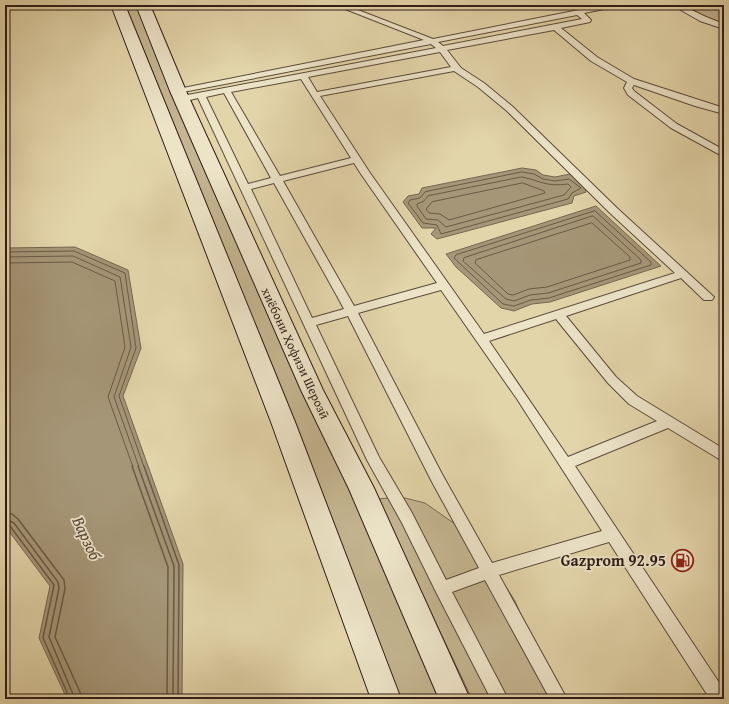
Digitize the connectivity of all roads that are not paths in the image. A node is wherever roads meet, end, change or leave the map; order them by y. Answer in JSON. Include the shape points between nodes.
{"nodes":[{"id":1,"x":118,"y":5,"type":"edge"},
{"id":2,"x":143,"y":5,"type":"edge"},
{"id":3,"x":339,"y":5,"type":"edge"},
{"id":4,"x":615,"y":5,"type":"edge"},
{"id":5,"x":676,"y":5,"type":"edge"},
{"id":6,"x":584,"y":9,"type":"edge"},
{"id":7,"x":554,"y":27,"type":"junction"},
{"id":8,"x":724,"y":27,"type":"edge"},
{"id":9,"x":432,"y":42,"type":"junction"},
{"id":10,"x":442,"y":49,"type":"junction"},
{"id":11,"x":456,"y":68,"type":"junction"},
{"id":12,"x":303,"y":76,"type":"junction"},
{"id":13,"x":631,"y":82,"type":"junction"},
{"id":14,"x":226,"y":90,"type":"junction"},
{"id":15,"x":187,"y":95,"type":"junction"},
{"id":16,"x":315,"y":95,"type":"junction"},
{"id":17,"x":724,"y":111,"type":"edge"},
{"id":18,"x":724,"y":154,"type":"edge"},
{"id":19,"x":357,"y":159,"type":"junction"},
{"id":20,"x":276,"y":178,"type":"junction"},
{"id":21,"x":245,"y":188,"type":"junction"},
{"id":22,"x":683,"y":274,"type":"junction"},
{"id":23,"x":444,"y":285,"type":"junction"},
{"id":24,"x":708,"y":297,"type":"dead end"},
{"id":25,"x":351,"y":312,"type":"junction"},
{"id":26,"x":558,"y":314,"type":"junction"},
{"id":27,"x":309,"y":323,"type":"junction"},
{"id":28,"x":481,"y":339,"type":"junction"},
{"id":29,"x":669,"y":422,"type":"junction"},
{"id":30,"x":724,"y":456,"type":"edge"},
{"id":31,"x":565,"y":464,"type":"junction"},
{"id":32,"x":612,"y":535,"type":"junction"},
{"id":33,"x":489,"y":572,"type":"junction"},
{"id":34,"x":442,"y":589,"type":"junction"},
{"id":35,"x":386,"y":699,"type":"edge"},
{"id":36,"x":455,"y":699,"type":"edge"},
{"id":37,"x":500,"y":699,"type":"edge"},
{"id":38,"x":559,"y":699,"type":"edge"},
{"id":39,"x":720,"y":699,"type":"edge"}],
"edges":[{"from":1,"to":35,"type":"main road","via":[[283,422]]},
{"from":2,"to":15,"type":"main road","name":"хиёбони Ҳофизи Шерозӣ"},
{"from":3,"to":9,"type":"lane"},
{"from":4,"to":6,"type":"lane"},
{"from":5,"to":8,"type":"lane"},
{"from":6,"to":7,"type":"lane","via":[[587,20]]},
{"from":6,"to":9,"type":"lane"},
{"from":7,"to":10,"type":"lane"},
{"from":7,"to":13,"type":"lane","via":[[594,59]]},
{"from":9,"to":10,"type":"lane"},
{"from":9,"to":15,"type":"lane"},
{"from":10,"to":11,"type":"lane"},
{"from":10,"to":12,"type":"lane"},
{"from":11,"to":16,"type":"lane"},
{"from":11,"to":22,"type":"lane","via":[[510,109],[614,211]]},
{"from":12,"to":14,"type":"lane"},
{"from":12,"to":16,"type":"lane"},
{"from":13,"to":17,"type":"lane"},
{"from":13,"to":18,"type":"lane","via":[[628,88],[631,93],[654,112]]},
{"from":14,"to":15,"type":"lane"},
{"from":14,"to":20,"type":"lane"},
{"from":15,"to":21,"type":"lane"},
{"from":15,"to":36,"type":"main road","name":"хиёбони Ҳофизи Шерозӣ","via":[[312,390],[361,488]]},
{"from":16,"to":19,"type":"lane"},
{"from":19,"to":20,"type":"lane"},
{"from":19,"to":23,"type":"lane"},
{"from":20,"to":21,"type":"lane"},
{"from":20,"to":25,"type":"lane"},
{"from":21,"to":27,"type":"lane"},
{"from":22,"to":24,"type":"lane"},
{"from":22,"to":26,"type":"lane"},
{"from":23,"to":25,"type":"lane"},
{"from":23,"to":28,"type":"lane"},
{"from":25,"to":27,"type":"lane"},
{"from":25,"to":33,"type":"lane"},
{"from":26,"to":28,"type":"lane"},
{"from":26,"to":29,"type":"lane","via":[[612,380],[633,400]]},
{"from":27,"to":34,"type":"lane","via":[[374,460],[407,518]]},
{"from":28,"to":31,"type":"lane"},
{"from":29,"to":30,"type":"lane"},
{"from":29,"to":31,"type":"lane"},
{"from":31,"to":32,"type":"lane"},
{"from":32,"to":33,"type":"lane"},
{"from":32,"to":39,"type":"lane"},
{"from":33,"to":34,"type":"lane"},
{"from":33,"to":38,"type":"lane"},
{"from":34,"to":37,"type":"lane"}]}
